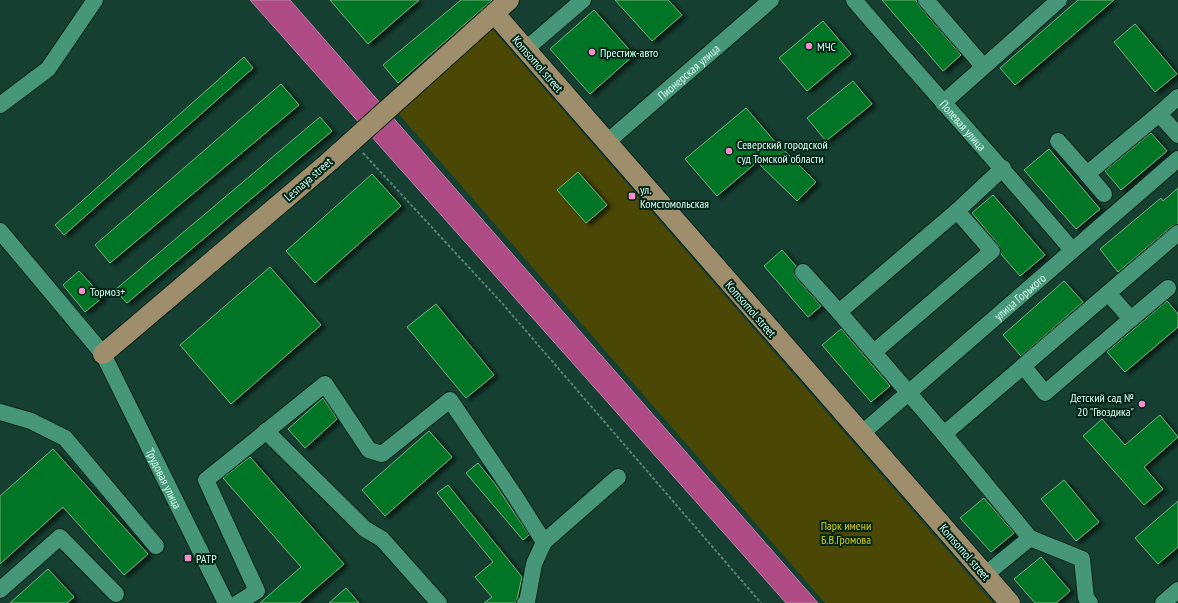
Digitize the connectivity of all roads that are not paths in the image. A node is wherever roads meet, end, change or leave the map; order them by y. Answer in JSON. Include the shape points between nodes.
{"nodes":[{"id":1,"x":95,"y":0,"type":"edge"},
{"id":2,"x":509,"y":0,"type":"edge"},
{"id":3,"x":583,"y":0,"type":"edge"},
{"id":4,"x":771,"y":0,"type":"edge"},
{"id":5,"x":854,"y":0,"type":"edge"},
{"id":6,"x":926,"y":0,"type":"edge"},
{"id":7,"x":1059,"y":0,"type":"edge"},
{"id":8,"x":494,"y":13,"type":"junction"},
{"id":9,"x":526,"y":49,"type":"junction"},
{"id":10,"x":983,"y":66,"type":"junction"},
{"id":11,"x":1178,"y":97,"type":"edge"},
{"id":12,"x":943,"y":102,"type":"junction"},
{"id":13,"x":0,"y":105,"type":"edge"},
{"id":14,"x":1159,"y":114,"type":"junction"},
{"id":15,"x":1178,"y":135,"type":"edge"},
{"id":16,"x":1058,"y":141,"type":"dead end"},
{"id":17,"x":606,"y":143,"type":"junction"},
{"id":18,"x":1178,"y":159,"type":"edge"},
{"id":19,"x":1003,"y":168,"type":"junction"},
{"id":20,"x":1087,"y":174,"type":"junction"},
{"id":21,"x":1104,"y":194,"type":"dead end"},
{"id":22,"x":957,"y":211,"type":"junction"},
{"id":23,"x":0,"y":231,"type":"edge"},
{"id":24,"x":1178,"y":233,"type":"edge"},
{"id":25,"x":1072,"y":250,"type":"junction"},
{"id":26,"x":803,"y":272,"type":"dead end"},
{"id":27,"x":1168,"y":288,"type":"dead end"},
{"id":28,"x":1108,"y":293,"type":"junction"},
{"id":29,"x":839,"y":312,"type":"junction"},
{"id":30,"x":1131,"y":319,"type":"junction"},
{"id":31,"x":874,"y":352,"type":"junction"},
{"id":32,"x":103,"y":354,"type":"junction"},
{"id":33,"x":1024,"y":367,"type":"junction"},
{"id":34,"x":908,"y":393,"type":"junction"},
{"id":35,"x":0,"y":412,"type":"edge"},
{"id":36,"x":266,"y":431,"type":"junction"},
{"id":37,"x":861,"y":434,"type":"junction"},
{"id":38,"x":944,"y":434,"type":"junction"},
{"id":39,"x":618,"y":477,"type":"dead end"},
{"id":40,"x":1030,"y":538,"type":"junction"},
{"id":41,"x":544,"y":542,"type":"junction"},
{"id":42,"x":156,"y":546,"type":"dead end"},
{"id":43,"x":985,"y":575,"type":"junction"},
{"id":44,"x":0,"y":590,"type":"edge"},
{"id":45,"x":1178,"y":590,"type":"edge"},
{"id":46,"x":116,"y":594,"type":"dead end"},
{"id":47,"x":221,"y":600,"type":"edge"},
{"id":48,"x":238,"y":603,"type":"edge"},
{"id":49,"x":439,"y":603,"type":"edge"},
{"id":50,"x":525,"y":603,"type":"edge"},
{"id":51,"x":1010,"y":603,"type":"edge"},
{"id":52,"x":1090,"y":603,"type":"edge"},
{"id":53,"x":1163,"y":603,"type":"edge"}],
"edges":[{"from":1,"to":13,"type":"street","via":[[48,68]]},
{"from":2,"to":8,"type":"main road","name":"Lesnaya street"},
{"from":3,"to":9,"type":"street"},
{"from":4,"to":17,"type":"street","name":"Пионерская улица"},
{"from":5,"to":12,"type":"street","name":"Полевая улица"},
{"from":6,"to":10,"type":"street"},
{"from":7,"to":10,"type":"street"},
{"from":8,"to":9,"type":"main road","name":"Komsomol street"},
{"from":8,"to":32,"type":"main road","name":"Lesnaya street","via":[[352,141]]},
{"from":9,"to":17,"type":"main road","name":"Komsomol street"},
{"from":10,"to":12,"type":"street"},
{"from":11,"to":14,"type":"street"},
{"from":12,"to":19,"type":"street","name":"Полевая улица"},
{"from":14,"to":15,"type":"street"},
{"from":14,"to":20,"type":"street"},
{"from":16,"to":20,"type":"street"},
{"from":17,"to":37,"type":"main road","name":"Komsomol street"},
{"from":18,"to":25,"type":"street","name":"улица Горького"},
{"from":19,"to":22,"type":"street"},
{"from":19,"to":25,"type":"street","name":"Полевая улица"},
{"from":20,"to":21,"type":"street"},
{"from":22,"to":29,"type":"street"},
{"from":22,"to":31,"type":"street","via":[[992,251]]},
{"from":23,"to":32,"type":"street","name":"Трудовая улица"},
{"from":24,"to":28,"type":"street"},
{"from":25,"to":34,"type":"street","name":"улица Горького"},
{"from":26,"to":29,"type":"street"},
{"from":27,"to":30,"type":"street"},
{"from":28,"to":30,"type":"street"},
{"from":28,"to":33,"type":"street"},
{"from":29,"to":31,"type":"street"},
{"from":30,"to":33,"type":"street","via":[[1045,393]]},
{"from":31,"to":34,"type":"street"},
{"from":32,"to":47,"type":"street","name":"Трудовая улица"},
{"from":33,"to":38,"type":"street"},
{"from":34,"to":37,"type":"street","name":"улица Горького"},
{"from":34,"to":38,"type":"street"},
{"from":35,"to":42,"type":"street","via":[[31,421],[65,438]]},
{"from":36,"to":41,"type":"street","via":[[325,384],[369,450],[382,454],[450,400]]},
{"from":36,"to":48,"type":"street","via":[[206,480],[257,591]]},
{"from":36,"to":49,"type":"street","via":[[365,529],[382,539]]},
{"from":37,"to":43,"type":"main road","name":"Komsomol street"},
{"from":38,"to":40,"type":"street"},
{"from":39,"to":41,"type":"street"},
{"from":40,"to":43,"type":"street"},
{"from":40,"to":52,"type":"street","via":[[1082,559],[1086,598]]},
{"from":41,"to":50,"type":"street","via":[[534,564]]},
{"from":43,"to":51,"type":"main road","name":"Komsomol street"},
{"from":44,"to":46,"type":"street","via":[[60,537]]},
{"from":45,"to":53,"type":"street"}]}
